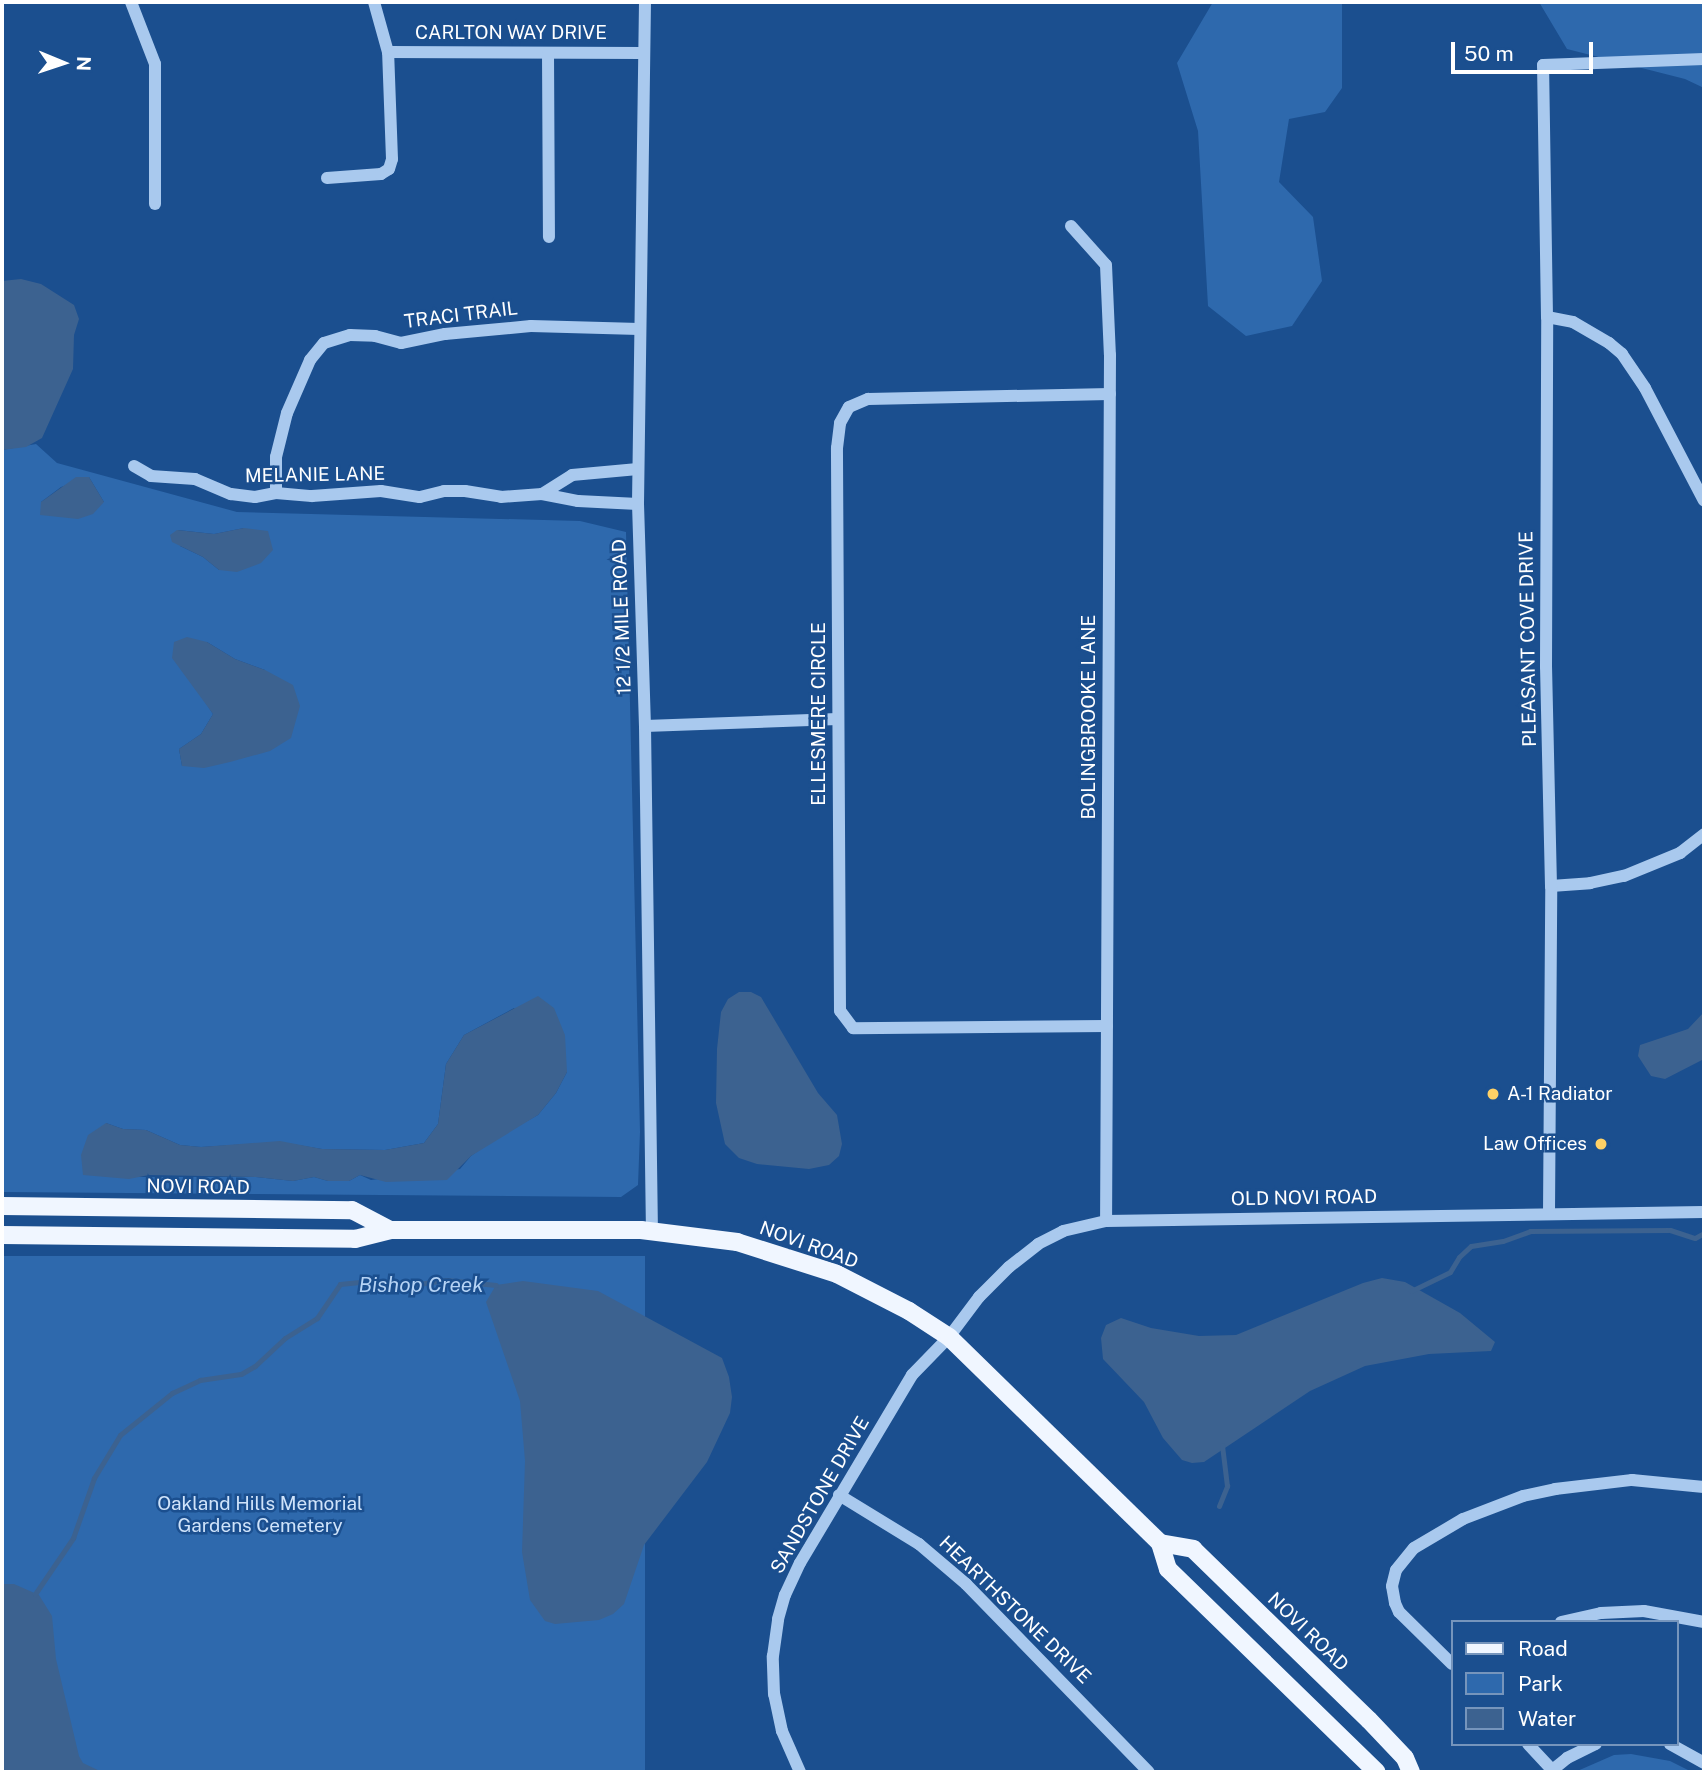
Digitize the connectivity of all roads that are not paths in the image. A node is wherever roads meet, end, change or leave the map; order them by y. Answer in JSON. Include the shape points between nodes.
{"nodes":[{"id":1,"x":131,"y":2,"type":"edge"},
{"id":2,"x":374,"y":2,"type":"edge"},
{"id":3,"x":645,"y":2,"type":"edge"},
{"id":4,"x":388,"y":52,"type":"junction"},
{"id":5,"x":548,"y":53,"type":"junction"},
{"id":6,"x":643,"y":53,"type":"junction"},
{"id":7,"x":1704,"y":59,"type":"edge"},
{"id":8,"x":327,"y":178,"type":"dead end"},
{"id":9,"x":155,"y":204,"type":"dead end"},
{"id":10,"x":1071,"y":226,"type":"dead end"},
{"id":11,"x":549,"y":237,"type":"dead end"},
{"id":12,"x":1547,"y":317,"type":"junction"},
{"id":13,"x":639,"y":329,"type":"junction"},
{"id":14,"x":1110,"y":394,"type":"junction"},
{"id":15,"x":134,"y":466,"type":"dead end"},
{"id":16,"x":638,"y":469,"type":"junction"},
{"id":17,"x":276,"y":493,"type":"junction"},
{"id":18,"x":542,"y":494,"type":"junction"},
{"id":19,"x":1704,"y":501,"type":"edge"},
{"id":20,"x":638,"y":504,"type":"junction"},
{"id":21,"x":838,"y":719,"type":"junction"},
{"id":22,"x":645,"y":726,"type":"junction"},
{"id":23,"x":1704,"y":834,"type":"edge"},
{"id":24,"x":1551,"y":886,"type":"junction"},
{"id":25,"x":1107,"y":1026,"type":"junction"},
{"id":26,"x":2,"y":1206,"type":"edge"},
{"id":27,"x":1704,"y":1212,"type":"edge"},
{"id":28,"x":1549,"y":1213,"type":"junction"},
{"id":29,"x":1106,"y":1221,"type":"junction"},
{"id":30,"x":390,"y":1230,"type":"junction"},
{"id":31,"x":652,"y":1231,"type":"junction"},
{"id":32,"x":2,"y":1235,"type":"edge"},
{"id":33,"x":949,"y":1337,"type":"junction"},
{"id":34,"x":1704,"y":1487,"type":"edge"},
{"id":35,"x":839,"y":1495,"type":"junction"},
{"id":36,"x":1160,"y":1543,"type":"junction"},
{"id":37,"x":1570,"y":1620,"type":"edge"},
{"id":38,"x":1704,"y":1622,"type":"edge"},
{"id":39,"x":1450,"y":1662,"type":"edge"},
{"id":40,"x":1530,"y":1746,"type":"edge"},
{"id":41,"x":1592,"y":1746,"type":"edge"},
{"id":42,"x":1674,"y":1746,"type":"edge"},
{"id":43,"x":1704,"y":1763,"type":"edge"},
{"id":44,"x":1551,"y":1771,"type":"edge"},
{"id":45,"x":800,"y":1772,"type":"edge"},
{"id":46,"x":1149,"y":1772,"type":"edge"},
{"id":47,"x":1377,"y":1772,"type":"edge"},
{"id":48,"x":1411,"y":1772,"type":"edge"}],
"edges":[{"from":1,"to":9,"type":"street","via":[[155,64]]},
{"from":2,"to":4,"type":"street","name":"CARLTON WAY DRIVE"},
{"from":3,"to":6,"type":"street","name":"12 1/2 MILE ROAD"},
{"from":4,"to":5,"type":"street","name":"CARLTON WAY DRIVE"},
{"from":4,"to":8,"type":"street","via":[[389,169],[381,174]]},
{"from":5,"to":6,"type":"street","name":"CARLTON WAY DRIVE"},
{"from":5,"to":11,"type":"street"},
{"from":6,"to":13,"type":"street","name":"12 1/2 MILE ROAD"},
{"from":7,"to":12,"type":"street","name":"PLEASANT COVE DRIVE","via":[[1543,65]]},
{"from":10,"to":14,"type":"street","name":"BOLINGBROOKE LANE","via":[[1106,265]]},
{"from":12,"to":19,"type":"street","via":[[1573,322],[1622,355],[1645,388]]},
{"from":12,"to":24,"type":"street","name":"PLEASANT COVE DRIVE"},
{"from":13,"to":16,"type":"street","name":"12 1/2 MILE ROAD"},
{"from":13,"to":17,"type":"street","name":"TRACI TRAIL","via":[[531,326],[401,342],[350,335],[324,343],[310,360],[287,413],[276,457]]},
{"from":14,"to":21,"type":"street","name":"ELLESMERE CIRCLE","via":[[869,399],[849,407],[840,423],[837,448]]},
{"from":14,"to":25,"type":"street","name":"BOLINGBROOKE LANE"},
{"from":15,"to":17,"type":"street","name":"MELANIE LANE","via":[[151,477],[195,479],[231,494],[255,497]]},
{"from":16,"to":18,"type":"street","name":"MELANIE LANE","via":[[572,475]]},
{"from":16,"to":20,"type":"street","name":"12 1/2 MILE ROAD"},
{"from":17,"to":18,"type":"street","name":"MELANIE LANE","via":[[312,496],[381,491],[420,498],[444,491],[501,497]]},
{"from":18,"to":20,"type":"street","name":"MELANIE LANE"},
{"from":20,"to":22,"type":"street","name":"12 1/2 MILE ROAD"},
{"from":21,"to":22,"type":"street"},
{"from":21,"to":25,"type":"street","name":"ELLESMERE CIRCLE","via":[[840,1012],[853,1028]]},
{"from":22,"to":31,"type":"street","name":"12 1/2 MILE ROAD"},
{"from":23,"to":24,"type":"street","via":[[1680,853],[1624,876]]},
{"from":24,"to":28,"type":"street","name":"PLEASANT COVE DRIVE"},
{"from":25,"to":29,"type":"street","name":"BOLINGBROOKE LANE"},
{"from":26,"to":30,"type":"main road","name":"NOVI ROAD","via":[[352,1210]]},
{"from":27,"to":28,"type":"street","name":"OLD NOVI ROAD"},
{"from":28,"to":29,"type":"street","name":"OLD NOVI ROAD"},
{"from":29,"to":33,"type":"street","name":"OLD NOVI ROAD","via":[[1063,1231],[1022,1255],[979,1297]]},
{"from":30,"to":31,"type":"main road","name":"NOVI ROAD"},
{"from":30,"to":32,"type":"main road","name":"NOVI ROAD","via":[[355,1239]]},
{"from":31,"to":33,"type":"main road","name":"NOVI ROAD","via":[[737,1242],[837,1274]]},
{"from":33,"to":35,"type":"street","name":"SANDSTONE DRIVE","via":[[912,1375]]},
{"from":33,"to":36,"type":"main road","name":"NOVI ROAD"},
{"from":34,"to":39,"type":"street","via":[[1632,1480],[1555,1489],[1463,1519],[1414,1548],[1396,1570],[1392,1586],[1395,1603]]},
{"from":35,"to":45,"type":"street","name":"SANDSTONE DRIVE","via":[[800,1563],[778,1619],[774,1694],[782,1731]]},
{"from":35,"to":46,"type":"street","name":"HEARTHSTONE DRIVE","via":[[919,1544],[966,1584]]},
{"from":36,"to":47,"type":"main road","name":"NOVI ROAD","via":[[1168,1569]]},
{"from":36,"to":48,"type":"main road","name":"NOVI ROAD","via":[[1193,1549],[1369,1720],[1405,1758]]},
{"from":37,"to":38,"type":"street","via":[[1644,1611]]},
{"from":40,"to":44,"type":"street"},
{"from":41,"to":44,"type":"street"},
{"from":42,"to":43,"type":"street"}]}
